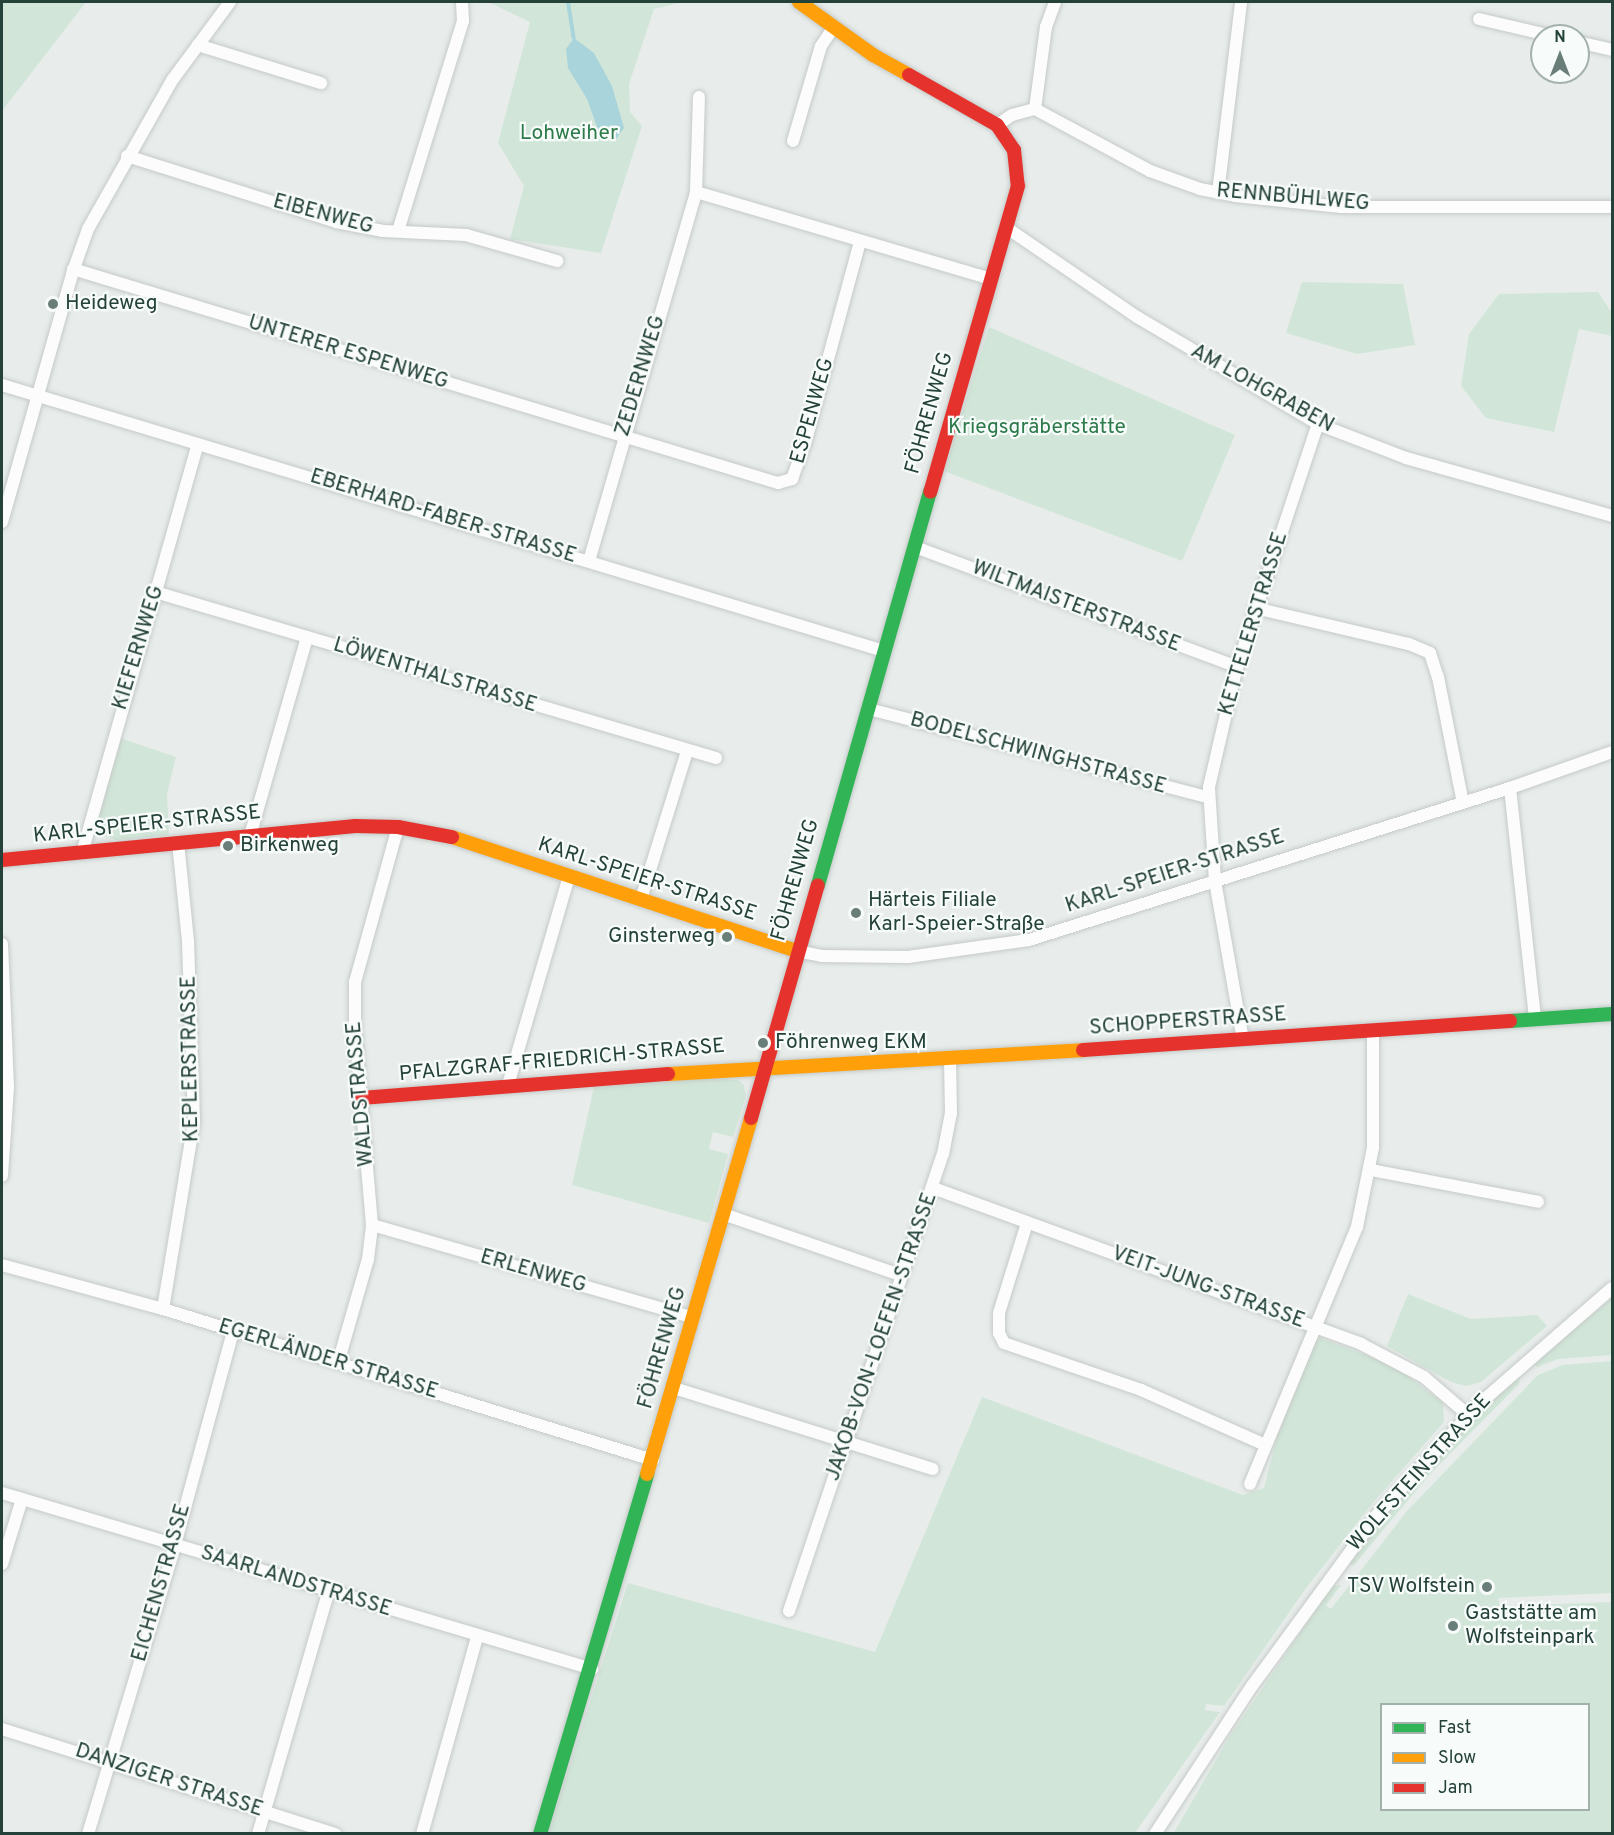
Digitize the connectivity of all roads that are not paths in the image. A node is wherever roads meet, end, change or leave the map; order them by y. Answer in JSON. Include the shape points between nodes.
{"nodes":[{"id":1,"x":230,"y":2,"type":"edge"},
{"id":2,"x":462,"y":2,"type":"edge"},
{"id":3,"x":799,"y":2,"type":"edge"},
{"id":4,"x":1054,"y":2,"type":"edge"},
{"id":5,"x":1241,"y":2,"type":"edge"},
{"id":6,"x":1479,"y":19,"type":"dead end"},
{"id":7,"x":833,"y":28,"type":"junction"},
{"id":8,"x":1530,"y":31,"type":"edge"},
{"id":9,"x":198,"y":45,"type":"junction"},
{"id":10,"x":1590,"y":45,"type":"edge"},
{"id":11,"x":1612,"y":50,"type":"edge"},
{"id":12,"x":321,"y":83,"type":"dead end"},
{"id":13,"x":699,"y":97,"type":"dead end"},
{"id":14,"x":1035,"y":109,"type":"junction"},
{"id":15,"x":997,"y":125,"type":"junction"},
{"id":16,"x":793,"y":141,"type":"dead end"},
{"id":17,"x":128,"y":156,"type":"junction"},
{"id":18,"x":696,"y":192,"type":"junction"},
{"id":19,"x":1218,"y":193,"type":"junction"},
{"id":20,"x":1612,"y":207,"type":"edge"},
{"id":21,"x":1007,"y":228,"type":"junction"},
{"id":22,"x":398,"y":231,"type":"junction"},
{"id":23,"x":860,"y":241,"type":"junction"},
{"id":24,"x":557,"y":261,"type":"dead end"},
{"id":25,"x":73,"y":269,"type":"junction"},
{"id":26,"x":991,"y":279,"type":"junction"},
{"id":27,"x":2,"y":385,"type":"edge"},
{"id":28,"x":40,"y":396,"type":"junction"},
{"id":29,"x":1318,"y":424,"type":"junction"},
{"id":30,"x":623,"y":437,"type":"junction"},
{"id":31,"x":198,"y":444,"type":"junction"},
{"id":32,"x":1612,"y":516,"type":"edge"},
{"id":33,"x":2,"y":522,"type":"edge"},
{"id":34,"x":915,"y":547,"type":"junction"},
{"id":35,"x":589,"y":561,"type":"junction"},
{"id":36,"x":155,"y":592,"type":"junction"},
{"id":37,"x":1255,"y":608,"type":"junction"},
{"id":38,"x":307,"y":637,"type":"junction"},
{"id":39,"x":884,"y":651,"type":"junction"},
{"id":40,"x":1237,"y":667,"type":"junction"},
{"id":41,"x":868,"y":709,"type":"junction"},
{"id":42,"x":687,"y":752,"type":"junction"},
{"id":43,"x":1612,"y":752,"type":"edge"},
{"id":44,"x":716,"y":758,"type":"dead end"},
{"id":45,"x":1510,"y":788,"type":"junction"},
{"id":46,"x":1208,"y":797,"type":"junction"},
{"id":47,"x":1463,"y":803,"type":"junction"},
{"id":48,"x":398,"y":827,"type":"junction"},
{"id":49,"x":250,"y":836,"type":"junction"},
{"id":50,"x":178,"y":843,"type":"junction"},
{"id":51,"x":82,"y":853,"type":"junction"},
{"id":52,"x":2,"y":860,"type":"edge"},
{"id":53,"x":569,"y":876,"type":"junction"},
{"id":54,"x":1215,"y":882,"type":"junction"},
{"id":55,"x":641,"y":899,"type":"junction"},
{"id":56,"x":2,"y":944,"type":"edge"},
{"id":57,"x":797,"y":951,"type":"junction"},
{"id":58,"x":1612,"y":1014,"type":"edge"},
{"id":59,"x":1535,"y":1018,"type":"junction"},
{"id":60,"x":1373,"y":1032,"type":"junction"},
{"id":61,"x":1243,"y":1040,"type":"junction"},
{"id":62,"x":950,"y":1059,"type":"junction"},
{"id":63,"x":765,"y":1066,"type":"junction"},
{"id":64,"x":508,"y":1085,"type":"junction"},
{"id":65,"x":362,"y":1098,"type":"junction"},
{"id":66,"x":1371,"y":1170,"type":"junction"},
{"id":67,"x":2,"y":1176,"type":"edge"},
{"id":68,"x":933,"y":1188,"type":"junction"},
{"id":69,"x":1538,"y":1202,"type":"dead end"},
{"id":70,"x":723,"y":1214,"type":"junction"},
{"id":71,"x":1027,"y":1223,"type":"junction"},
{"id":72,"x":372,"y":1225,"type":"junction"},
{"id":73,"x":2,"y":1265,"type":"edge"},
{"id":74,"x":900,"y":1275,"type":"junction"},
{"id":75,"x":1612,"y":1288,"type":"edge"},
{"id":76,"x":163,"y":1309,"type":"junction"},
{"id":77,"x":694,"y":1318,"type":"junction"},
{"id":78,"x":1314,"y":1326,"type":"junction"},
{"id":79,"x":233,"y":1330,"type":"junction"},
{"id":80,"x":338,"y":1363,"type":"junction"},
{"id":81,"x":674,"y":1388,"type":"junction"},
{"id":82,"x":1468,"y":1415,"type":"junction"},
{"id":83,"x":845,"y":1443,"type":"junction"},
{"id":84,"x":1263,"y":1444,"type":"junction"},
{"id":85,"x":653,"y":1460,"type":"junction"},
{"id":86,"x":933,"y":1469,"type":"dead end"},
{"id":87,"x":1250,"y":1484,"type":"dead end"},
{"id":88,"x":2,"y":1493,"type":"edge"},
{"id":89,"x":22,"y":1499,"type":"junction"},
{"id":90,"x":175,"y":1545,"type":"junction"},
{"id":91,"x":2,"y":1564,"type":"edge"},
{"id":92,"x":328,"y":1593,"type":"junction"},
{"id":93,"x":789,"y":1611,"type":"dead end"},
{"id":94,"x":477,"y":1637,"type":"junction"},
{"id":95,"x":592,"y":1669,"type":"junction"},
{"id":96,"x":2,"y":1729,"type":"edge"},
{"id":97,"x":109,"y":1762,"type":"junction"},
{"id":98,"x":265,"y":1812,"type":"junction"},
{"id":99,"x":88,"y":1833,"type":"edge"},
{"id":100,"x":258,"y":1833,"type":"edge"},
{"id":101,"x":336,"y":1833,"type":"edge"},
{"id":102,"x":422,"y":1833,"type":"edge"},
{"id":103,"x":540,"y":1833,"type":"edge"},
{"id":104,"x":1155,"y":1833,"type":"edge"}],
"edges":[{"from":1,"to":9,"type":"street"},
{"from":2,"to":22,"type":"street","via":[[463,21]]},
{"from":3,"to":7,"type":"street","name":"FÖHRENWEG"},
{"from":4,"to":14,"type":"street","via":[[1046,27]]},
{"from":5,"to":19,"type":"street"},
{"from":6,"to":8,"type":"street"},
{"from":7,"to":15,"type":"street","name":"FÖHRENWEG","via":[[904,74]]},
{"from":7,"to":16,"type":"street","via":[[821,46]]},
{"from":9,"to":12,"type":"street"},
{"from":9,"to":17,"type":"street","via":[[173,79]]},
{"from":10,"to":11,"type":"street"},
{"from":13,"to":18,"type":"street","name":"ZEDERNWEG"},
{"from":14,"to":15,"type":"street","via":[[1012,115]]},
{"from":14,"to":19,"type":"street","name":"RENNBÜHLWEG","via":[[1150,171]]},
{"from":15,"to":21,"type":"street","name":"FÖHRENWEG","via":[[1014,150],[1018,165],[1018,186]]},
{"from":17,"to":22,"type":"street","name":"EIBENWEG","via":[[336,222]]},
{"from":17,"to":25,"type":"street","via":[[88,229]]},
{"from":18,"to":23,"type":"street"},
{"from":18,"to":30,"type":"street","name":"ZEDERNWEG"},
{"from":19,"to":20,"type":"street","name":"RENNBÜHLWEG","via":[[1341,207]]},
{"from":21,"to":26,"type":"street","name":"FÖHRENWEG"},
{"from":21,"to":29,"type":"street","name":"AM LOHGRABEN","via":[[1147,323]]},
{"from":22,"to":24,"type":"street","name":"EIBENWEG","via":[[466,235]]},
{"from":23,"to":26,"type":"street"},
{"from":23,"to":30,"type":"street","name":"ESPENWEG","via":[[792,479],[768,482]]},
{"from":25,"to":28,"type":"street"},
{"from":25,"to":30,"type":"street","name":"UNTERER ESPENWEG"},
{"from":26,"to":34,"type":"street","name":"FÖHRENWEG"},
{"from":27,"to":28,"type":"street","name":"EBERHARD-FABER-STRASSE"},
{"from":28,"to":31,"type":"street","name":"EBERHARD-FABER-STRASSE"},
{"from":28,"to":33,"type":"street"},
{"from":29,"to":32,"type":"street","name":"AM LOHGRABEN","via":[[1406,458]]},
{"from":29,"to":37,"type":"street","name":"KETTELERSTRASSE"},
{"from":30,"to":35,"type":"street","name":"ZEDERNWEG"},
{"from":31,"to":35,"type":"street","name":"EBERHARD-FABER-STRASSE"},
{"from":31,"to":36,"type":"street","name":"KIEFERNWEG"},
{"from":34,"to":39,"type":"street","name":"FÖHRENWEG"},
{"from":34,"to":40,"type":"street","name":"WILTMAISTERSTRASSE"},
{"from":35,"to":39,"type":"street","name":"EBERHARD-FABER-STRASSE"},
{"from":36,"to":38,"type":"street","name":"LÖWENTHALSTRASSE"},
{"from":36,"to":51,"type":"street","name":"KIEFERNWEG"},
{"from":37,"to":40,"type":"street","name":"KETTELERSTRASSE"},
{"from":37,"to":47,"type":"street","via":[[1409,644],[1430,653]]},
{"from":38,"to":42,"type":"street","name":"LÖWENTHALSTRASSE"},
{"from":38,"to":49,"type":"street"},
{"from":39,"to":41,"type":"street","name":"FÖHRENWEG"},
{"from":40,"to":46,"type":"street","name":"KETTELERSTRASSE"},
{"from":41,"to":46,"type":"street","name":"BODELSCHWINGHSTRASSE"},
{"from":41,"to":57,"type":"street","name":"FÖHRENWEG"},
{"from":42,"to":44,"type":"street","name":"LÖWENTHALSTRASSE"},
{"from":42,"to":55,"type":"street"},
{"from":43,"to":45,"type":"street","name":"KARL-SPEIER-STRASSE"},
{"from":45,"to":47,"type":"street","name":"KARL-SPEIER-STRASSE"},
{"from":45,"to":59,"type":"street"},
{"from":46,"to":54,"type":"street","name":"KETTELERSTRASSE"},
{"from":47,"to":54,"type":"street","name":"KARL-SPEIER-STRASSE"},
{"from":48,"to":49,"type":"street","name":"KARL-SPEIER-STRASSE"},
{"from":48,"to":53,"type":"street","name":"KARL-SPEIER-STRASSE","via":[[450,836]]},
{"from":48,"to":65,"type":"street","name":"WALDSTRASSE","via":[[355,982]]},
{"from":49,"to":50,"type":"street","name":"KARL-SPEIER-STRASSE"},
{"from":50,"to":51,"type":"street","name":"KARL-SPEIER-STRASSE"},
{"from":50,"to":76,"type":"street","name":"KEPLERSTRASSE","via":[[188,941],[195,1104],[193,1144]]},
{"from":51,"to":52,"type":"street","name":"KARL-SPEIER-STRASSE"},
{"from":53,"to":55,"type":"street","name":"KARL-SPEIER-STRASSE"},
{"from":53,"to":64,"type":"street"},
{"from":54,"to":57,"type":"street","name":"KARL-SPEIER-STRASSE","via":[[1122,913],[988,949],[908,957],[837,957]]},
{"from":54,"to":61,"type":"street","name":"KETTELERSTRASSE"},
{"from":55,"to":57,"type":"street","name":"KARL-SPEIER-STRASSE"},
{"from":56,"to":67,"type":"street","via":[[8,1087]]},
{"from":57,"to":63,"type":"street","name":"FÖHRENWEG"},
{"from":58,"to":59,"type":"street","name":"SCHOPPERSTRASSE"},
{"from":59,"to":60,"type":"street","name":"SCHOPPERSTRASSE"},
{"from":60,"to":61,"type":"street","name":"SCHOPPERSTRASSE"},
{"from":60,"to":66,"type":"street"},
{"from":61,"to":62,"type":"street","name":"SCHOPPERSTRASSE"},
{"from":62,"to":63,"type":"street","name":"SCHOPPERSTRASSE"},
{"from":62,"to":68,"type":"street","name":"JAKOB-VON-LOEFEN-STRASSE","via":[[949,1134]]},
{"from":63,"to":64,"type":"street","name":"PFALZGRAF-FRIEDRICH-STRASSE"},
{"from":63,"to":70,"type":"street","name":"FÖHRENWEG"},
{"from":64,"to":65,"type":"street","name":"PFALZGRAF-FRIEDRICH-STRASSE"},
{"from":65,"to":72,"type":"street","name":"WALDSTRASSE"},
{"from":66,"to":69,"type":"street"},
{"from":66,"to":78,"type":"street","via":[[1348,1254]]},
{"from":68,"to":71,"type":"street","name":"VEIT-JUNG-STRASSE"},
{"from":68,"to":74,"type":"street","name":"JAKOB-VON-LOEFEN-STRASSE"},
{"from":70,"to":74,"type":"street"},
{"from":70,"to":77,"type":"street","name":"FÖHRENWEG"},
{"from":71,"to":78,"type":"street","name":"VEIT-JUNG-STRASSE"},
{"from":71,"to":84,"type":"street","via":[[999,1313],[999,1333],[1004,1343],[1141,1390]]},
{"from":72,"to":77,"type":"street","name":"ERLENWEG"},
{"from":72,"to":80,"type":"street","name":"WALDSTRASSE","via":[[368,1259]]},
{"from":73,"to":76,"type":"street","name":"EGERLÄNDER STRASSE"},
{"from":74,"to":83,"type":"street","name":"JAKOB-VON-LOEFEN-STRASSE"},
{"from":75,"to":82,"type":"street","name":"WOLFSTEINSTRASSE"},
{"from":76,"to":79,"type":"street","name":"EGERLÄNDER STRASSE"},
{"from":77,"to":81,"type":"street","name":"FÖHRENWEG"},
{"from":78,"to":82,"type":"street","name":"VEIT-JUNG-STRASSE","via":[[1384,1354],[1424,1377]]},
{"from":78,"to":84,"type":"street"},
{"from":79,"to":80,"type":"street","name":"EGERLÄNDER STRASSE"},
{"from":79,"to":90,"type":"street","name":"EICHENSTRASSE"},
{"from":80,"to":85,"type":"street","name":"EGERLÄNDER STRASSE"},
{"from":81,"to":83,"type":"street"},
{"from":81,"to":85,"type":"street","name":"FÖHRENWEG"},
{"from":82,"to":104,"type":"street","name":"WOLFSTEINSTRASSE","via":[[1353,1544]]},
{"from":83,"to":86,"type":"street"},
{"from":83,"to":93,"type":"street","name":"JAKOB-VON-LOEFEN-STRASSE"},
{"from":84,"to":87,"type":"street"},
{"from":85,"to":95,"type":"street","name":"FÖHRENWEG"},
{"from":88,"to":89,"type":"street","name":"SAARLANDSTRASSE"},
{"from":89,"to":90,"type":"street","name":"SAARLANDSTRASSE"},
{"from":89,"to":91,"type":"street"},
{"from":90,"to":92,"type":"street","name":"SAARLANDSTRASSE"},
{"from":90,"to":97,"type":"street","name":"EICHENSTRASSE"},
{"from":92,"to":94,"type":"street","name":"SAARLANDSTRASSE"},
{"from":92,"to":98,"type":"street"},
{"from":94,"to":95,"type":"street","name":"SAARLANDSTRASSE"},
{"from":94,"to":102,"type":"street"},
{"from":95,"to":103,"type":"street","name":"FÖHRENWEG"},
{"from":96,"to":97,"type":"street","name":"DANZIGER STRASSE"},
{"from":97,"to":98,"type":"street","name":"DANZIGER STRASSE"},
{"from":97,"to":99,"type":"street","name":"EICHENSTRASSE"},
{"from":98,"to":100,"type":"street"},
{"from":98,"to":101,"type":"street","name":"DANZIGER STRASSE"}]}
